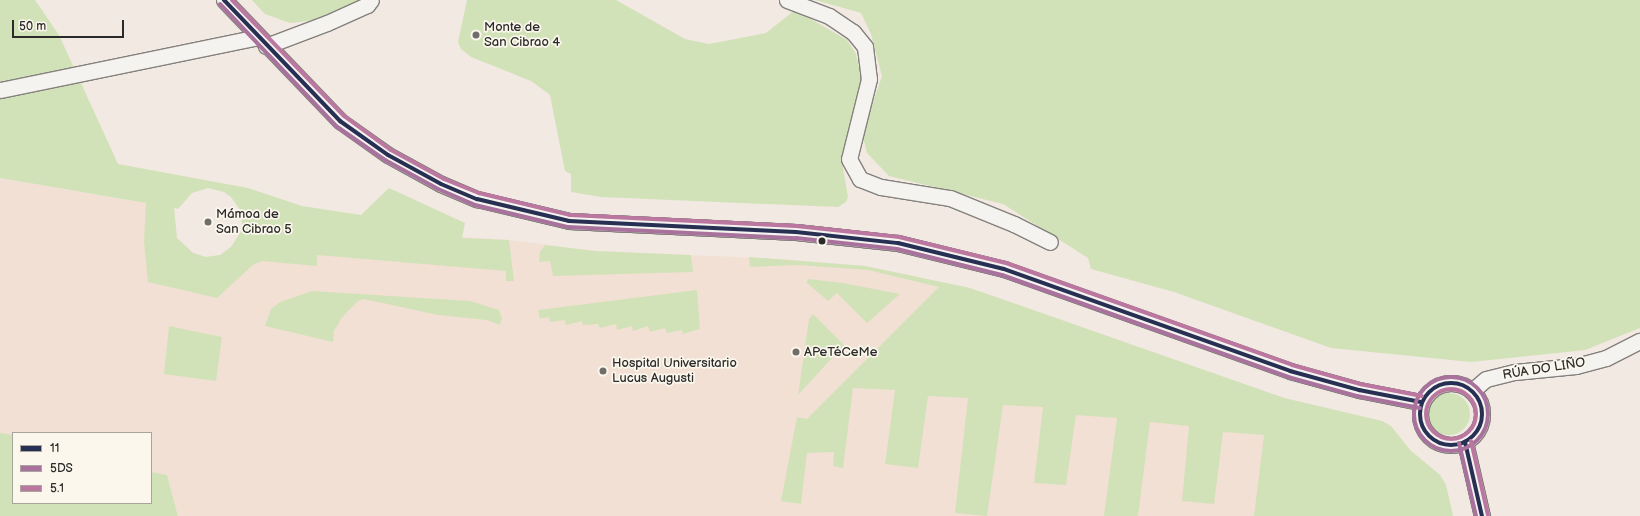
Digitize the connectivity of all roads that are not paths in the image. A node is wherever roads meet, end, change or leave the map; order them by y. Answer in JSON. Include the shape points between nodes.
{"nodes":[{"id":1,"x":224,"y":0,"type":"edge"},
{"id":2,"x":372,"y":0,"type":"edge"},
{"id":3,"x":787,"y":0,"type":"edge"},
{"id":4,"x":262,"y":42,"type":"junction"},
{"id":5,"x":0,"y":90,"type":"edge"},
{"id":6,"x":1050,"y":242,"type":"dead end"},
{"id":7,"x":1640,"y":341,"type":"edge"},
{"id":8,"x":1472,"y":391,"type":"junction"},
{"id":9,"x":1421,"y":402,"type":"junction"},
{"id":10,"x":1465,"y":442,"type":"junction"},
{"id":11,"x":1482,"y":516,"type":"edge"}],
"edges":[{"from":1,"to":4,"type":"street"},
{"from":2,"to":4,"type":"street","via":[[367,5],[328,23]]},
{"from":3,"to":6,"type":"street","via":[[829,16],[853,32],[865,47],[869,79],[849,160],[860,179],[881,188],[950,198]]},
{"from":4,"to":5,"type":"street"},
{"from":4,"to":9,"type":"street","via":[[340,121],[388,155],[477,200],[569,222],[796,232],[898,243],[1004,269],[1290,371],[1359,390]]},
{"from":7,"to":8,"type":"street","name":"RÚA DO LIÑO","via":[[1606,358],[1576,366],[1515,372],[1486,379]]},
{"from":8,"to":9,"type":"street","via":[[1456,383],[1439,385]]},
{"from":8,"to":10,"type":"street","via":[[1482,408],[1482,418],[1476,432]]},
{"from":9,"to":10,"type":"street","via":[[1420,421],[1429,438],[1446,446]]},
{"from":10,"to":11,"type":"street"}]}
